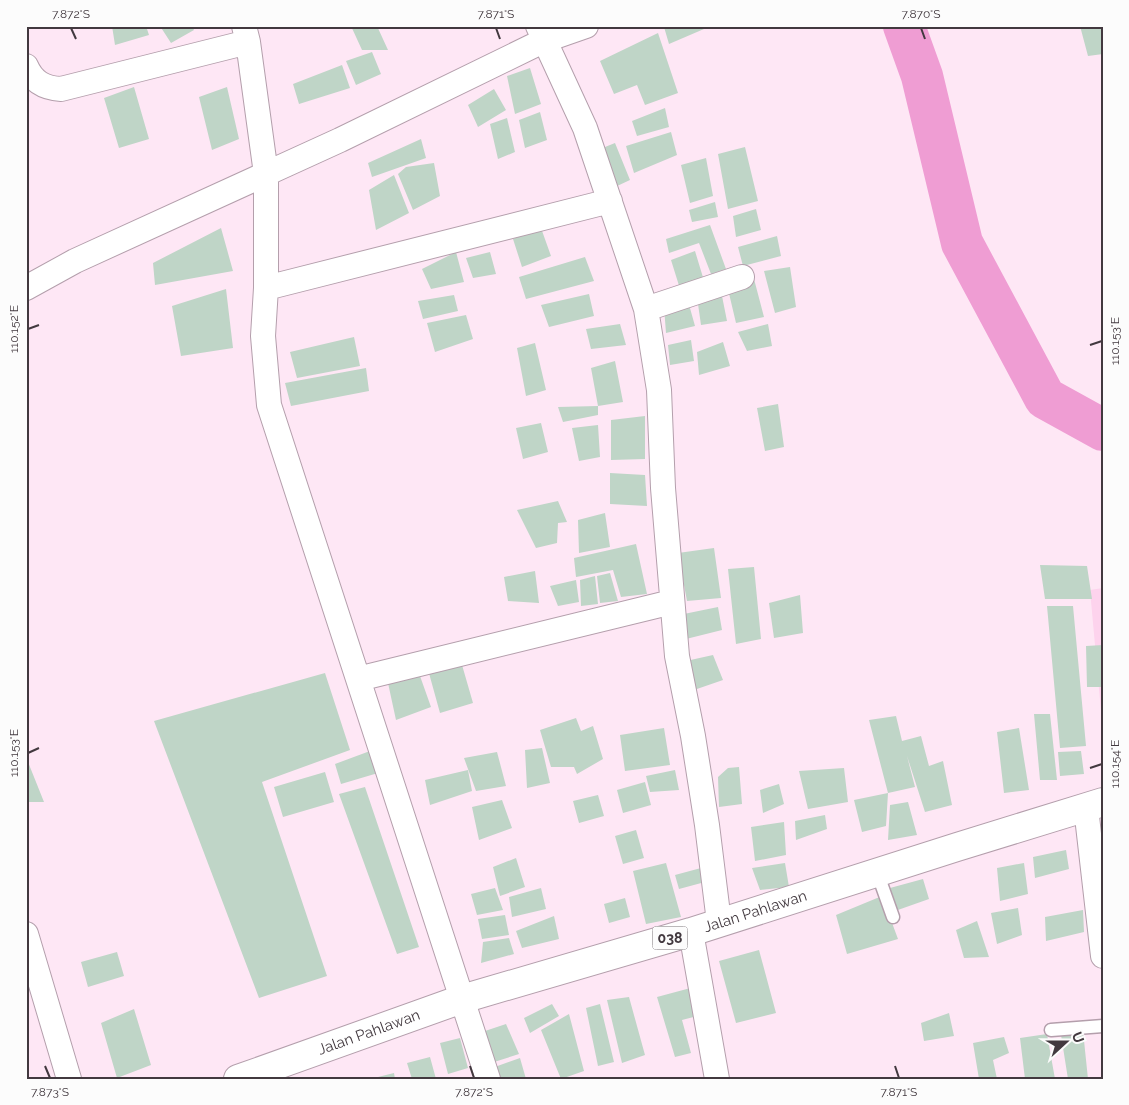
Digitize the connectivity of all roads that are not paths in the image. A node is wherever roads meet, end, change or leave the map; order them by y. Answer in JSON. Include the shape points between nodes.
{"nodes":[{"id":1,"x":586,"y":26,"type":"edge"},
{"id":2,"x":540,"y":33,"type":"edge"},
{"id":3,"x":246,"y":34,"type":"edge"},
{"id":4,"x":26,"y":66,"type":"edge"},
{"id":5,"x":35,"y":91,"type":"edge"},
{"id":6,"x":266,"y":174,"type":"junction"},
{"id":7,"x":610,"y":201,"type":"junction"},
{"id":8,"x":742,"y":277,"type":"dead end"},
{"id":9,"x":26,"y":288,"type":"edge"},
{"id":10,"x":266,"y":288,"type":"junction"},
{"id":11,"x":646,"y":309,"type":"junction"},
{"id":12,"x":672,"y":602,"type":"junction"},
{"id":13,"x":358,"y":679,"type":"junction"},
{"id":14,"x":1094,"y":805,"type":"edge"},
{"id":15,"x":877,"y":872,"type":"junction"},
{"id":16,"x":893,"y":917,"type":"dead end"},
{"id":17,"x":719,"y":922,"type":"junction"},
{"id":18,"x":691,"y":932,"type":"junction"},
{"id":19,"x":26,"y":934,"type":"edge"},
{"id":20,"x":1103,"y":956,"type":"edge"},
{"id":21,"x":462,"y":999,"type":"junction"},
{"id":22,"x":1103,"y":1026,"type":"edge"},
{"id":23,"x":1052,"y":1030,"type":"dead end"},
{"id":24,"x":69,"y":1079,"type":"edge"},
{"id":25,"x":238,"y":1079,"type":"edge"},
{"id":26,"x":488,"y":1079,"type":"edge"},
{"id":27,"x":717,"y":1079,"type":"edge"}],
"edges":[{"from":1,"to":2,"type":"street"},
{"from":2,"to":6,"type":"street"},
{"from":2,"to":7,"type":"street","via":[[585,128]]},
{"from":3,"to":5,"type":"street","via":[[61,89]]},
{"from":3,"to":6,"type":"street"},
{"from":4,"to":5,"type":"street"},
{"from":6,"to":9,"type":"street","via":[[75,261]]},
{"from":6,"to":10,"type":"street"},
{"from":7,"to":10,"type":"street"},
{"from":7,"to":11,"type":"street"},
{"from":8,"to":11,"type":"street"},
{"from":10,"to":13,"type":"street","via":[[263,336],[269,405]]},
{"from":11,"to":12,"type":"street","via":[[659,390]]},
{"from":12,"to":13,"type":"street"},
{"from":12,"to":17,"type":"street","via":[[677,656],[694,736]]},
{"from":13,"to":21,"type":"street"},
{"from":14,"to":15,"type":"main road","name":"Jalan Pahlawan","number":"038"},
{"from":14,"to":20,"type":"street"},
{"from":15,"to":16,"type":"lane"},
{"from":15,"to":17,"type":"main road","name":"Jalan Pahlawan","number":"038"},
{"from":17,"to":18,"type":"main road","name":"Jalan Pahlawan","number":"038"},
{"from":18,"to":21,"type":"main road","name":"Jalan Pahlawan","number":"038"},
{"from":18,"to":27,"type":"street"},
{"from":19,"to":24,"type":"street"},
{"from":21,"to":25,"type":"main road","name":"Jalan Pahlawan","number":"038"},
{"from":21,"to":26,"type":"street"},
{"from":22,"to":23,"type":"lane"}]}
